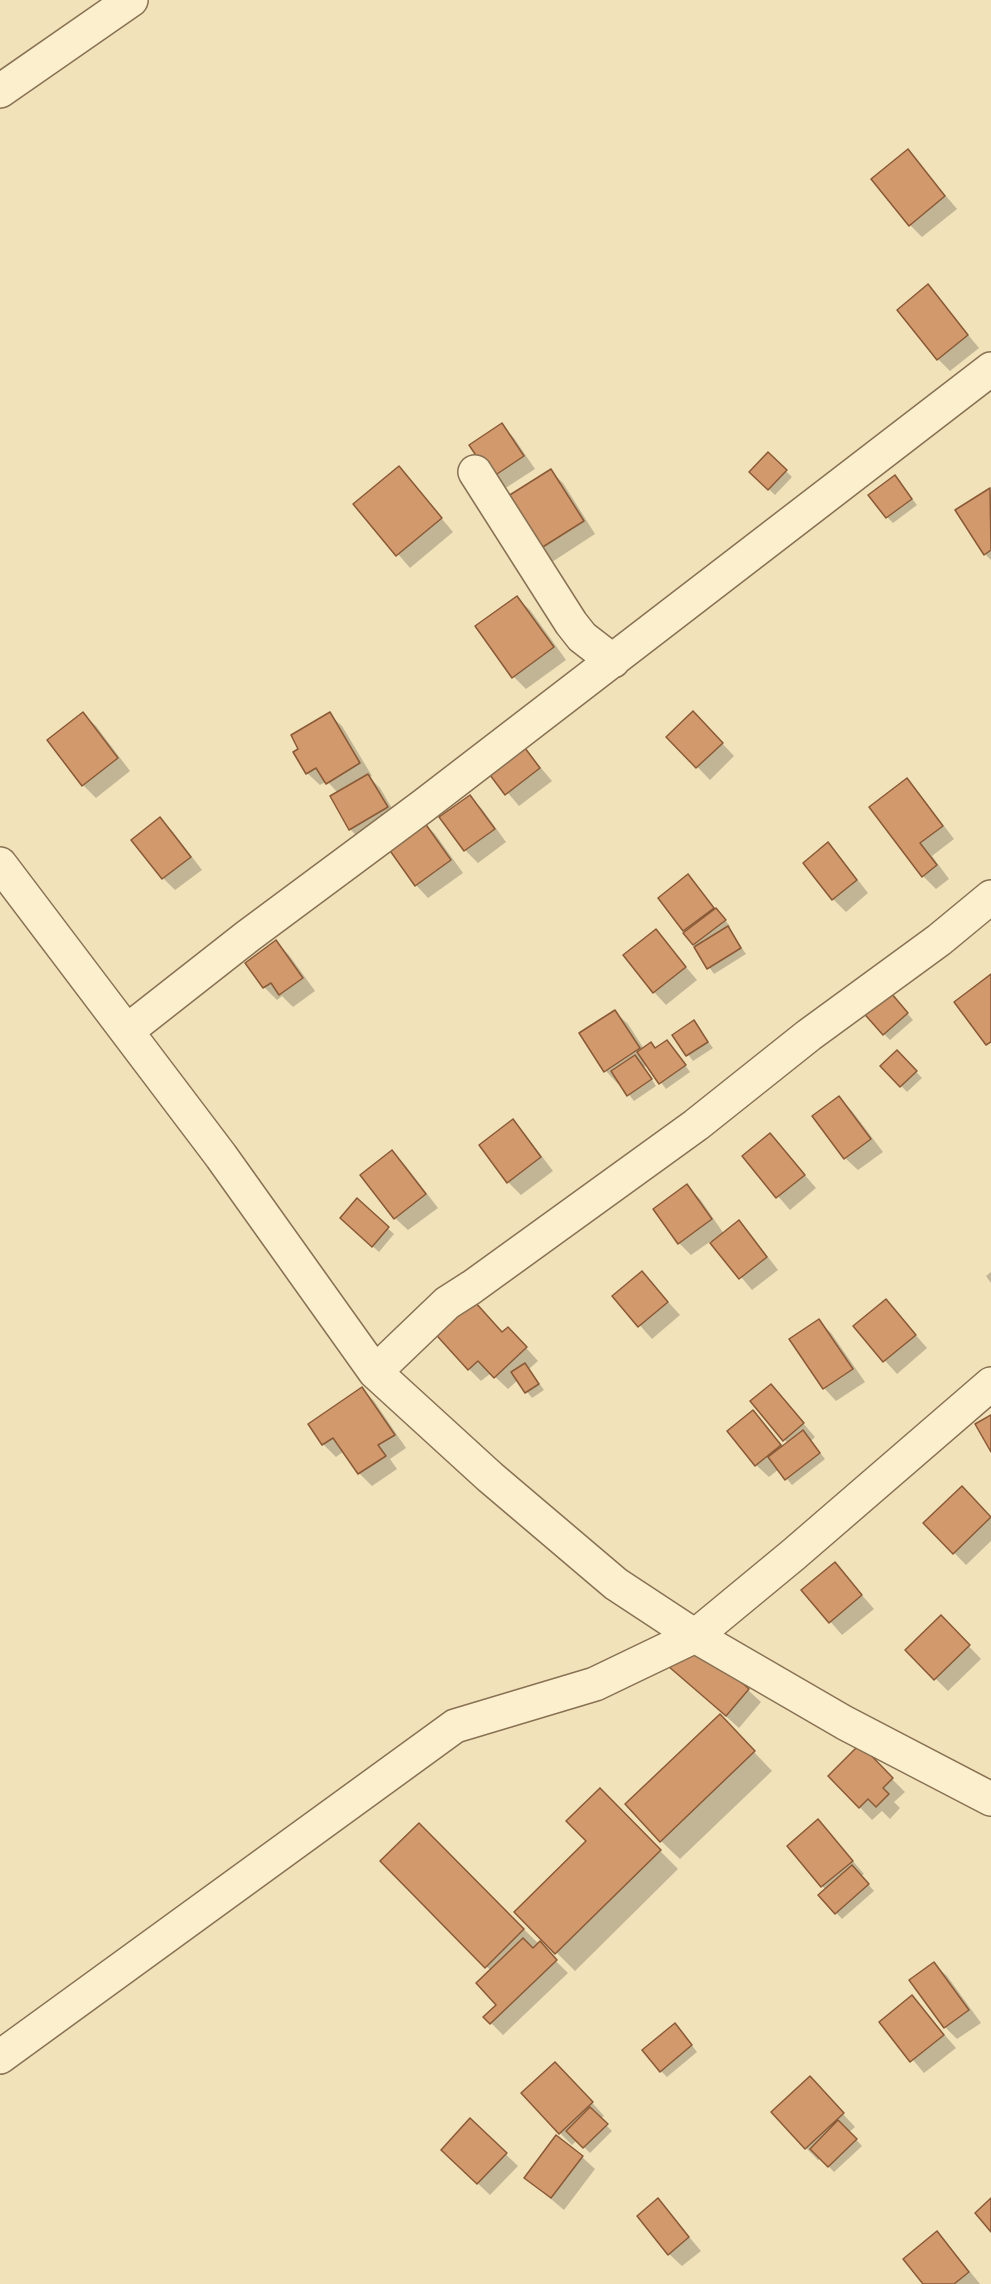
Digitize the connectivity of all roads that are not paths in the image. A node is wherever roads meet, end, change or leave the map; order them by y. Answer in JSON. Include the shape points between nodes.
{"nodes":[{"id":1,"x":131,"y":0,"type":"edge"},
{"id":2,"x":0,"y":91,"type":"edge"},
{"id":3,"x":991,"y":369,"type":"edge"},
{"id":4,"x":475,"y":472,"type":"dead end"},
{"id":5,"x":613,"y":661,"type":"junction"},
{"id":6,"x":0,"y":864,"type":"edge"},
{"id":7,"x":991,"y":897,"type":"edge"},
{"id":8,"x":127,"y":1031,"type":"junction"},
{"id":9,"x":375,"y":1372,"type":"junction"},
{"id":10,"x":991,"y":1384,"type":"edge"},
{"id":11,"x":695,"y":1636,"type":"junction"},
{"id":12,"x":991,"y":1798,"type":"edge"},
{"id":13,"x":0,"y":2057,"type":"edge"}],
"edges":[{"from":1,"to":2,"type":"street"},
{"from":3,"to":5,"type":"street"},
{"from":4,"to":5,"type":"street","via":[[571,622],[582,637]]},
{"from":5,"to":8,"type":"street"},
{"from":6,"to":8,"type":"street"},
{"from":7,"to":9,"type":"street","via":[[696,1125],[447,1303]]},
{"from":8,"to":9,"type":"street","via":[[283,1240]]},
{"from":9,"to":11,"type":"street","via":[[490,1478],[616,1584]]},
{"from":10,"to":11,"type":"street"},
{"from":11,"to":12,"type":"street","via":[[845,1723]]},
{"from":11,"to":13,"type":"street","via":[[595,1684],[455,1726]]}]}
